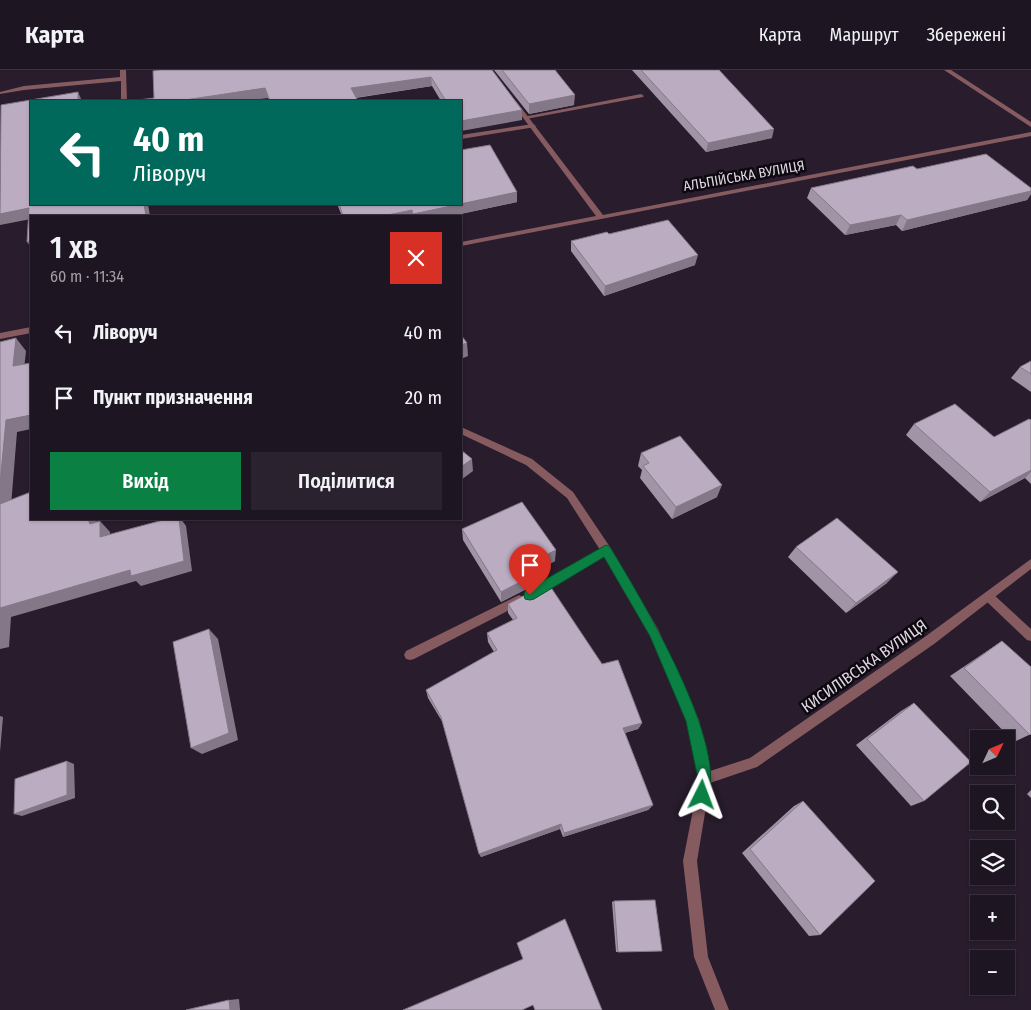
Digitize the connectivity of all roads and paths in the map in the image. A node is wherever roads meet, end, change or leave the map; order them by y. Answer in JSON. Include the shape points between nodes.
{"nodes":[{"id":1,"x":123,"y":70,"type":"edge"},
{"id":2,"x":947,"y":70,"type":"edge"},
{"id":3,"x":122,"y":79,"type":"junction"},
{"id":4,"x":1,"y":93,"type":"edge"},
{"id":5,"x":508,"y":93,"type":"edge"},
{"id":6,"x":641,"y":96,"type":"dead end"},
{"id":7,"x":124,"y":100,"type":"edge"},
{"id":8,"x":526,"y":117,"type":"junction"},
{"id":9,"x":1031,"y":125,"type":"edge"},
{"id":10,"x":533,"y":126,"type":"junction"},
{"id":11,"x":1031,"y":134,"type":"edge"},
{"id":12,"x":462,"y":137,"type":"edge"},
{"id":13,"x":601,"y":217,"type":"junction"},
{"id":14,"x":462,"y":244,"type":"edge"},
{"id":15,"x":30,"y":330,"type":"edge"},
{"id":16,"x":0,"y":336,"type":"edge"},
{"id":17,"x":462,"y":430,"type":"edge"},
{"id":18,"x":606,"y":550,"type":"junction"},
{"id":19,"x":1031,"y":563,"type":"edge"},
{"id":20,"x":989,"y":597,"type":"junction"},
{"id":21,"x":1031,"y":636,"type":"edge"},
{"id":22,"x":410,"y":655,"type":"dead end"},
{"id":23,"x":705,"y":779,"type":"junction"},
{"id":24,"x":722,"y":1010,"type":"edge"}],
"edges":[{"from":1,"to":3,"type":"street"},
{"from":2,"to":9,"type":"street"},
{"from":3,"to":4,"type":"street"},
{"from":3,"to":7,"type":"street"},
{"from":5,"to":8,"type":"street"},
{"from":6,"to":8,"type":"street"},
{"from":8,"to":10,"type":"street"},
{"from":10,"to":12,"type":"street"},
{"from":10,"to":13,"type":"street"},
{"from":11,"to":13,"type":"street","name":"АЛЬПІЙСЬКА ВУЛИЦЯ"},
{"from":13,"to":14,"type":"street","name":"АЛЬПІЙСЬКА ВУЛИЦЯ"},
{"from":15,"to":16,"type":"street"},
{"from":17,"to":18,"type":"street","via":[[529,462],[570,495]]},
{"from":18,"to":22,"type":"street","via":[[530,595]]},
{"from":18,"to":23,"type":"street","via":[[654,633],[689,712]]},
{"from":19,"to":20,"type":"street","name":"КИСИЛІВСЬКА ВУЛИЦЯ"},
{"from":20,"to":21,"type":"street"},
{"from":20,"to":23,"type":"street","name":"КИСИЛІВСЬКА ВУЛИЦЯ","via":[[753,763]]},
{"from":23,"to":24,"type":"street","via":[[690,861],[701,957]]}]}
